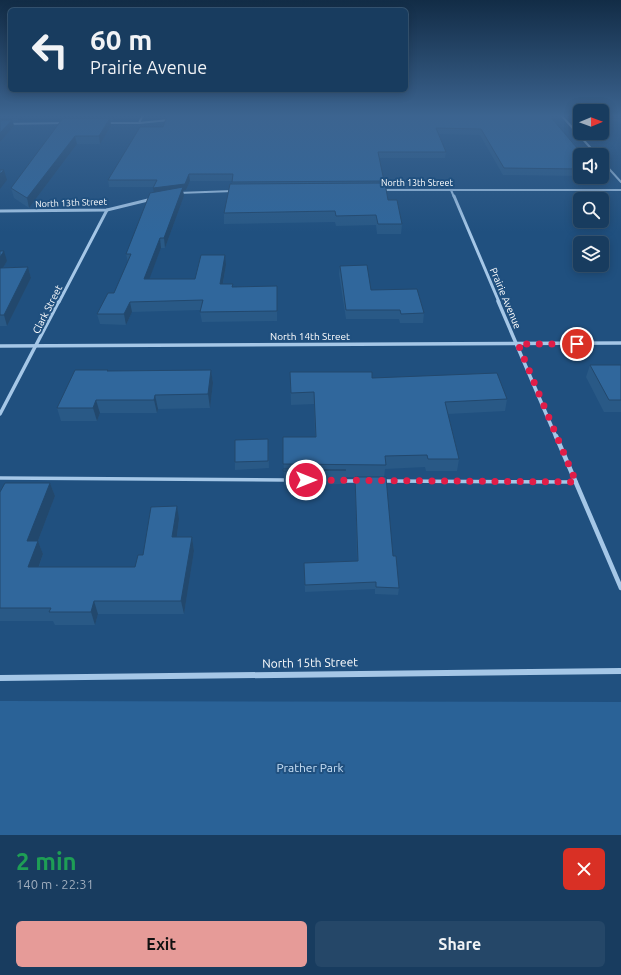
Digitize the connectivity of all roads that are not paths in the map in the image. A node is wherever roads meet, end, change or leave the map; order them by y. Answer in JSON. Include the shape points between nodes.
{"nodes":[{"id":1,"x":609,"y":169,"type":"edge"},
{"id":2,"x":621,"y":182,"type":"edge"},
{"id":3,"x":374,"y":190,"type":"edge"},
{"id":4,"x":451,"y":190,"type":"junction"},
{"id":5,"x":621,"y":190,"type":"edge"},
{"id":6,"x":236,"y":191,"type":"edge"},
{"id":7,"x":171,"y":194,"type":"edge"},
{"id":8,"x":157,"y":198,"type":"edge"},
{"id":9,"x":107,"y":210,"type":"junction"},
{"id":10,"x":0,"y":212,"type":"edge"},
{"id":11,"x":621,"y":343,"type":"edge"},
{"id":12,"x":518,"y":344,"type":"junction"},
{"id":13,"x":37,"y":345,"type":"junction"},
{"id":14,"x":0,"y":346,"type":"edge"},
{"id":15,"x":0,"y":414,"type":"edge"},
{"id":16,"x":0,"y":478,"type":"edge"},
{"id":17,"x":291,"y":480,"type":"edge"},
{"id":18,"x":338,"y":481,"type":"edge"},
{"id":19,"x":362,"y":481,"type":"edge"},
{"id":20,"x":378,"y":481,"type":"edge"},
{"id":21,"x":576,"y":482,"type":"junction"},
{"id":22,"x":621,"y":588,"type":"edge"},
{"id":23,"x":621,"y":671,"type":"edge"},
{"id":24,"x":0,"y":678,"type":"edge"}],
"edges":[{"from":1,"to":2,"type":"street"},
{"from":3,"to":4,"type":"street","name":"North 13th Street"},
{"from":4,"to":5,"type":"street","name":"North 13th Street"},
{"from":4,"to":12,"type":"street","name":"Prairie Avenue"},
{"from":6,"to":7,"type":"street"},
{"from":8,"to":9,"type":"street","name":"North 13th Street"},
{"from":9,"to":10,"type":"street","name":"North 13th Street"},
{"from":9,"to":13,"type":"street","name":"Clark Street"},
{"from":11,"to":12,"type":"street","name":"North 14th Street"},
{"from":12,"to":13,"type":"street","name":"North 14th Street"},
{"from":12,"to":21,"type":"street","name":"Prairie Avenue"},
{"from":13,"to":14,"type":"street","name":"North 14th Street"},
{"from":13,"to":15,"type":"street","name":"Clark Street"},
{"from":16,"to":17,"type":"lane"},
{"from":18,"to":19,"type":"lane"},
{"from":20,"to":21,"type":"lane"},
{"from":21,"to":22,"type":"street","name":"Prairie Avenue"},
{"from":23,"to":24,"type":"street","name":"North 15th Street"}]}
